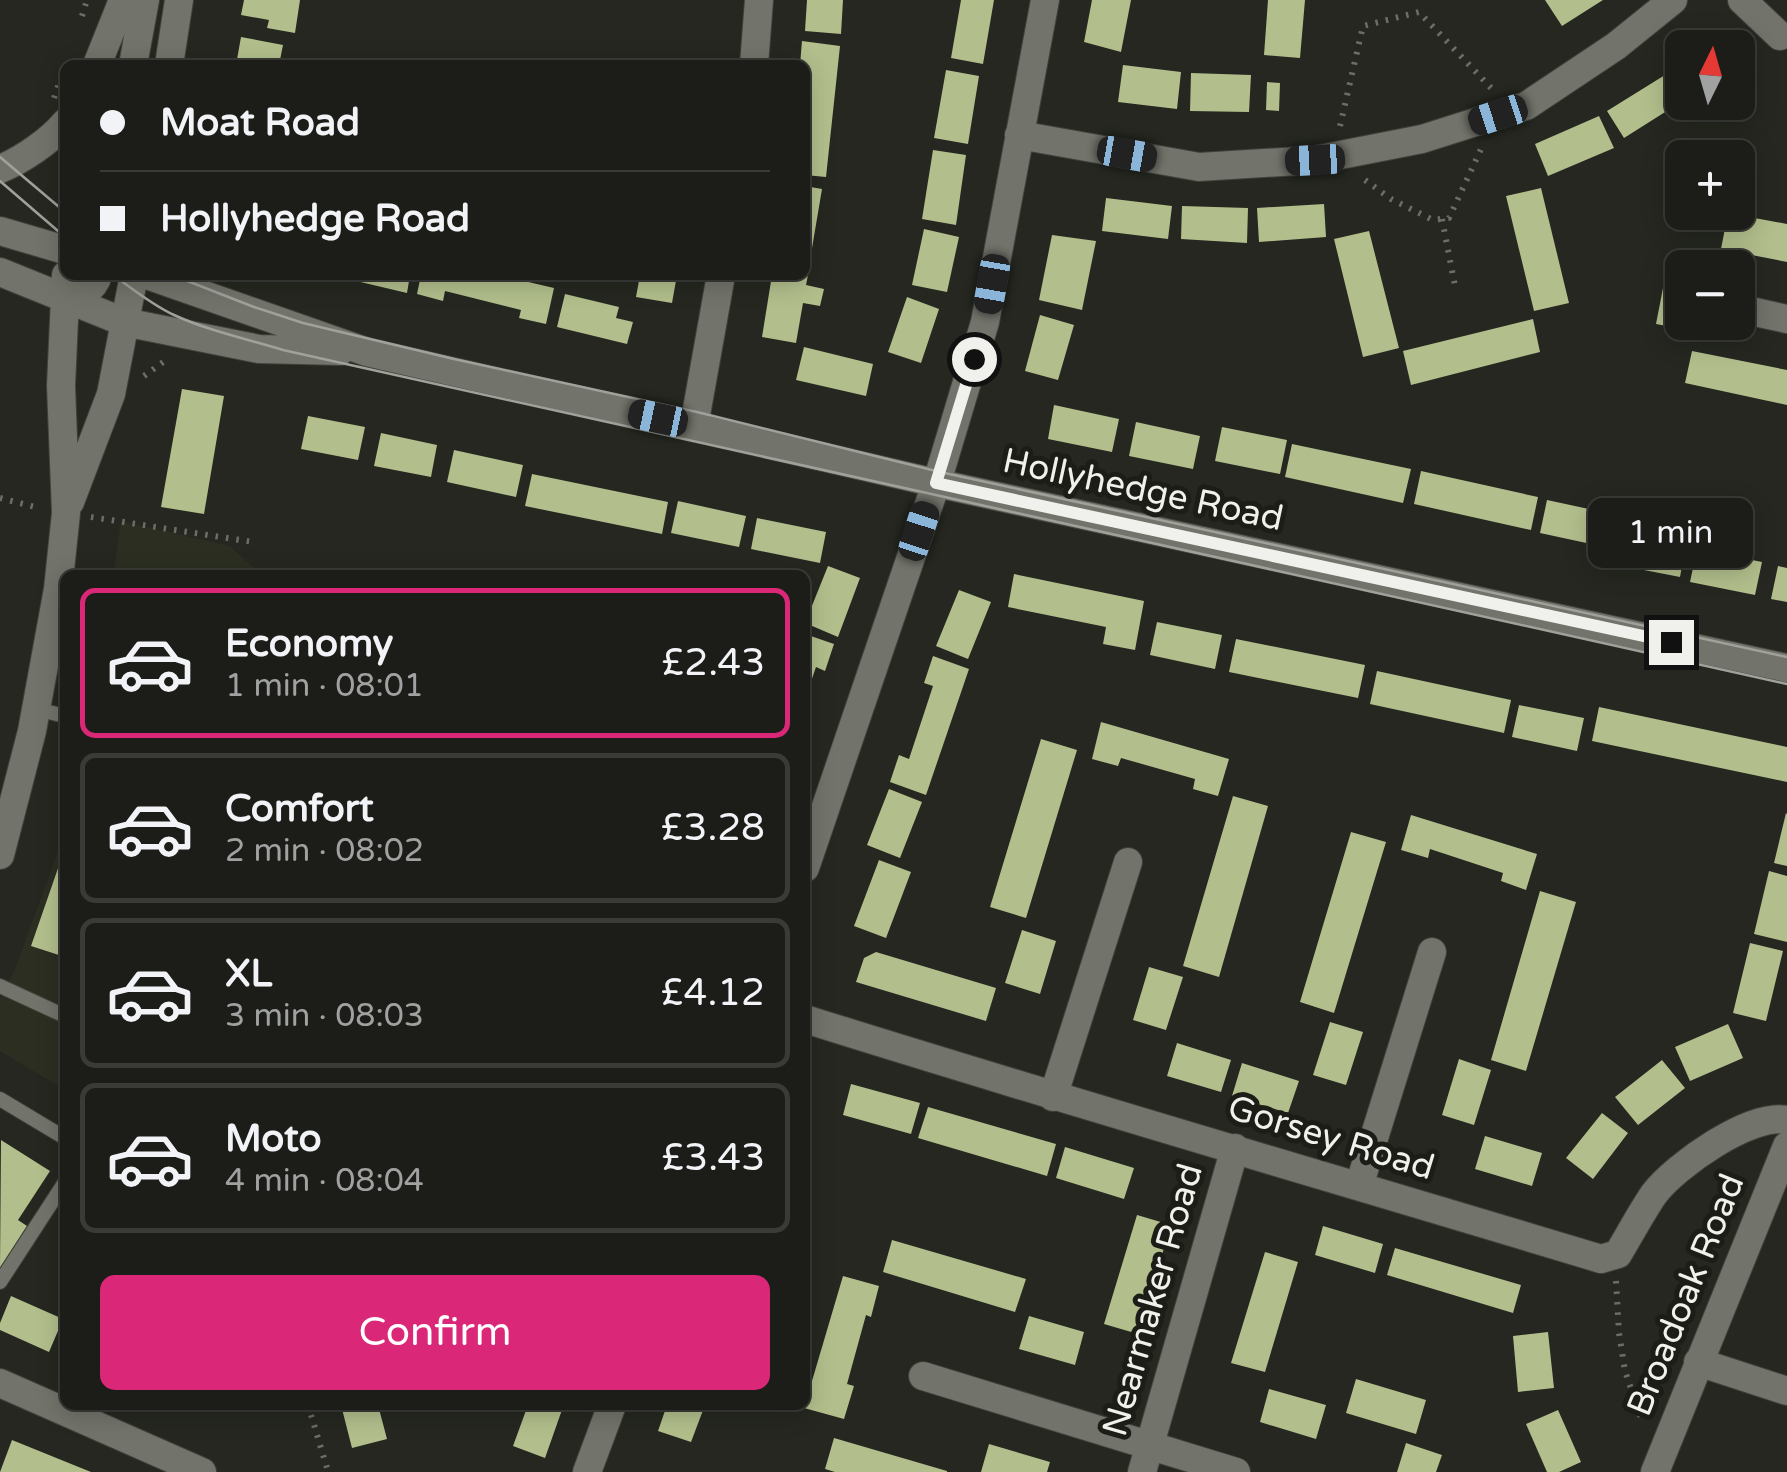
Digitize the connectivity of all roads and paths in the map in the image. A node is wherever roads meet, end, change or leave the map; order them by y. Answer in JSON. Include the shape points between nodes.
{"nodes":[{"id":1,"x":123,"y":0,"type":"edge"},
{"id":2,"x":145,"y":0,"type":"edge"},
{"id":3,"x":179,"y":0,"type":"edge"},
{"id":4,"x":759,"y":0,"type":"edge"},
{"id":5,"x":1046,"y":0,"type":"edge"},
{"id":6,"x":1673,"y":0,"type":"edge"},
{"id":7,"x":1742,"y":0,"type":"edge"},
{"id":8,"x":1780,"y":36,"type":"dead end"},
{"id":9,"x":99,"y":60,"type":"edge"},
{"id":10,"x":135,"y":60,"type":"edge"},
{"id":11,"x":171,"y":60,"type":"edge"},
{"id":12,"x":754,"y":60,"type":"edge"},
{"id":13,"x":1506,"y":112,"type":"junction"},
{"id":14,"x":60,"y":127,"type":"edge"},
{"id":15,"x":1019,"y":134,"type":"junction"},
{"id":16,"x":1336,"y":156,"type":"junction"},
{"id":17,"x":0,"y":169,"type":"edge"},
{"id":18,"x":1442,"y":218,"type":"junction"},
{"id":19,"x":0,"y":231,"type":"edge"},
{"id":20,"x":60,"y":249,"type":"edge"},
{"id":21,"x":0,"y":272,"type":"edge"},
{"id":22,"x":97,"y":280,"type":"edge"},
{"id":23,"x":133,"y":280,"type":"edge"},
{"id":24,"x":161,"y":280,"type":"edge"},
{"id":25,"x":721,"y":280,"type":"edge"},
{"id":26,"x":1456,"y":286,"type":"dead end"},
{"id":27,"x":65,"y":287,"type":"edge"},
{"id":28,"x":1755,"y":312,"type":"dead end"},
{"id":29,"x":1787,"y":319,"type":"edge"},
{"id":30,"x":124,"y":322,"type":"junction"},
{"id":31,"x":367,"y":352,"type":"junction"},
{"id":32,"x":176,"y":353,"type":"dead end"},
{"id":33,"x":138,"y":388,"type":"dead end"},
{"id":34,"x":694,"y":426,"type":"junction"},
{"id":35,"x":936,"y":483,"type":"junction"},
{"id":36,"x":0,"y":498,"type":"edge"},
{"id":37,"x":66,"y":513,"type":"junction"},
{"id":38,"x":252,"y":542,"type":"dead end"},
{"id":39,"x":60,"y":570,"type":"edge"},
{"id":40,"x":60,"y":571,"type":"edge"},
{"id":41,"x":1787,"y":668,"type":"edge"},
{"id":42,"x":36,"y":710,"type":"junction"},
{"id":43,"x":60,"y":715,"type":"edge"},
{"id":44,"x":810,"y":853,"type":"edge"},
{"id":45,"x":0,"y":855,"type":"edge"},
{"id":46,"x":1128,"y":862,"type":"dead end"},
{"id":47,"x":1432,"y":952,"type":"dead end"},
{"id":48,"x":0,"y":986,"type":"edge"},
{"id":49,"x":60,"y":1014,"type":"edge"},
{"id":50,"x":810,"y":1021,"type":"edge"},
{"id":51,"x":1053,"y":1097,"type":"junction"},
{"id":52,"x":0,"y":1100,"type":"edge"},
{"id":53,"x":1787,"y":1120,"type":"edge"},
{"id":54,"x":60,"y":1135,"type":"edge"},
{"id":55,"x":1235,"y":1148,"type":"junction"},
{"id":56,"x":1784,"y":1162,"type":"edge"},
{"id":57,"x":1360,"y":1186,"type":"junction"},
{"id":58,"x":60,"y":1190,"type":"edge"},
{"id":59,"x":1618,"y":1254,"type":"junction"},
{"id":60,"x":0,"y":1282,"type":"edge"},
{"id":61,"x":1698,"y":1362,"type":"junction"},
{"id":62,"x":923,"y":1376,"type":"dead end"},
{"id":63,"x":0,"y":1383,"type":"edge"},
{"id":64,"x":1787,"y":1391,"type":"edge"},
{"id":65,"x":60,"y":1409,"type":"edge"},
{"id":66,"x":61,"y":1410,"type":"edge"},
{"id":67,"x":309,"y":1410,"type":"edge"},
{"id":68,"x":610,"y":1410,"type":"edge"},
{"id":69,"x":1146,"y":1459,"type":"edge"},
{"id":70,"x":1656,"y":1468,"type":"edge"},
{"id":71,"x":202,"y":1472,"type":"edge"},
{"id":72,"x":325,"y":1472,"type":"edge"},
{"id":73,"x":587,"y":1472,"type":"edge"},
{"id":74,"x":1236,"y":1472,"type":"edge"}],
"edges":[{"from":1,"to":9,"type":"street"},
{"from":2,"to":10,"type":"street"},
{"from":3,"to":11,"type":"street"},
{"from":4,"to":12,"type":"street"},
{"from":5,"to":15,"type":"street"},
{"from":6,"to":13,"type":"street","via":[[1616,46],[1526,106]]},
{"from":7,"to":8,"type":"street"},
{"from":13,"to":16,"type":"street","via":[[1422,139]]},
{"from":13,"to":16,"type":"path","via":[[1419,12],[1364,26]]},
{"from":13,"to":18,"type":"path","via":[[1448,218]]},
{"from":14,"to":17,"type":"street"},
{"from":15,"to":16,"type":"street","via":[[1199,167]]},
{"from":15,"to":35,"type":"street","via":[[985,322]]},
{"from":16,"to":18,"type":"path","via":[[1391,199]]},
{"from":18,"to":26,"type":"path"},
{"from":19,"to":20,"type":"street"},
{"from":21,"to":27,"type":"street","name":"Hollyhedge Road"},
{"from":22,"to":27,"type":"street","via":[[84,294]]},
{"from":23,"to":30,"type":"street"},
{"from":24,"to":31,"type":"street","name":"Hollyhedge Road"},
{"from":25,"to":34,"type":"street"},
{"from":27,"to":30,"type":"street","name":"Hollyhedge Road"},
{"from":27,"to":37,"type":"street"},
{"from":28,"to":29,"type":"street"},
{"from":30,"to":31,"type":"street","name":"Hollyhedge Road","via":[[259,349]]},
{"from":30,"to":37,"type":"street","via":[[111,394]]},
{"from":31,"to":34,"type":"street","name":"Hollyhedge Road"},
{"from":32,"to":33,"type":"path"},
{"from":34,"to":35,"type":"street","name":"Hollyhedge Road"},
{"from":35,"to":41,"type":"street","name":"Hollyhedge Road"},
{"from":35,"to":44,"type":"street"},
{"from":36,"to":37,"type":"path"},
{"from":37,"to":38,"type":"path"},
{"from":37,"to":39,"type":"street"},
{"from":40,"to":42,"type":"street"},
{"from":42,"to":43,"type":"lane"},
{"from":42,"to":45,"type":"street"},
{"from":46,"to":51,"type":"street"},
{"from":47,"to":57,"type":"street"},
{"from":48,"to":49,"type":"lane"},
{"from":50,"to":51,"type":"street","name":"Gorsey Road"},
{"from":51,"to":55,"type":"street","name":"Gorsey Road"},
{"from":52,"to":54,"type":"lane"},
{"from":53,"to":59,"type":"street","via":[[1724,1138],[1683,1165],[1656,1192]]},
{"from":55,"to":57,"type":"street","name":"Gorsey Road"},
{"from":55,"to":69,"type":"street","name":"Nearmaker Road"},
{"from":56,"to":61,"type":"street","name":"Broadoak Road"},
{"from":57,"to":59,"type":"street","name":"Gorsey Road","via":[[1601,1259]]},
{"from":58,"to":60,"type":"lane"},
{"from":59,"to":70,"type":"path","via":[[1625,1370]]},
{"from":61,"to":64,"type":"street"},
{"from":61,"to":70,"type":"street","name":"Broadoak Road"},
{"from":62,"to":69,"type":"street"},
{"from":63,"to":65,"type":"street"},
{"from":66,"to":71,"type":"street"},
{"from":67,"to":72,"type":"path"},
{"from":68,"to":73,"type":"street"},
{"from":69,"to":74,"type":"street"}]}
